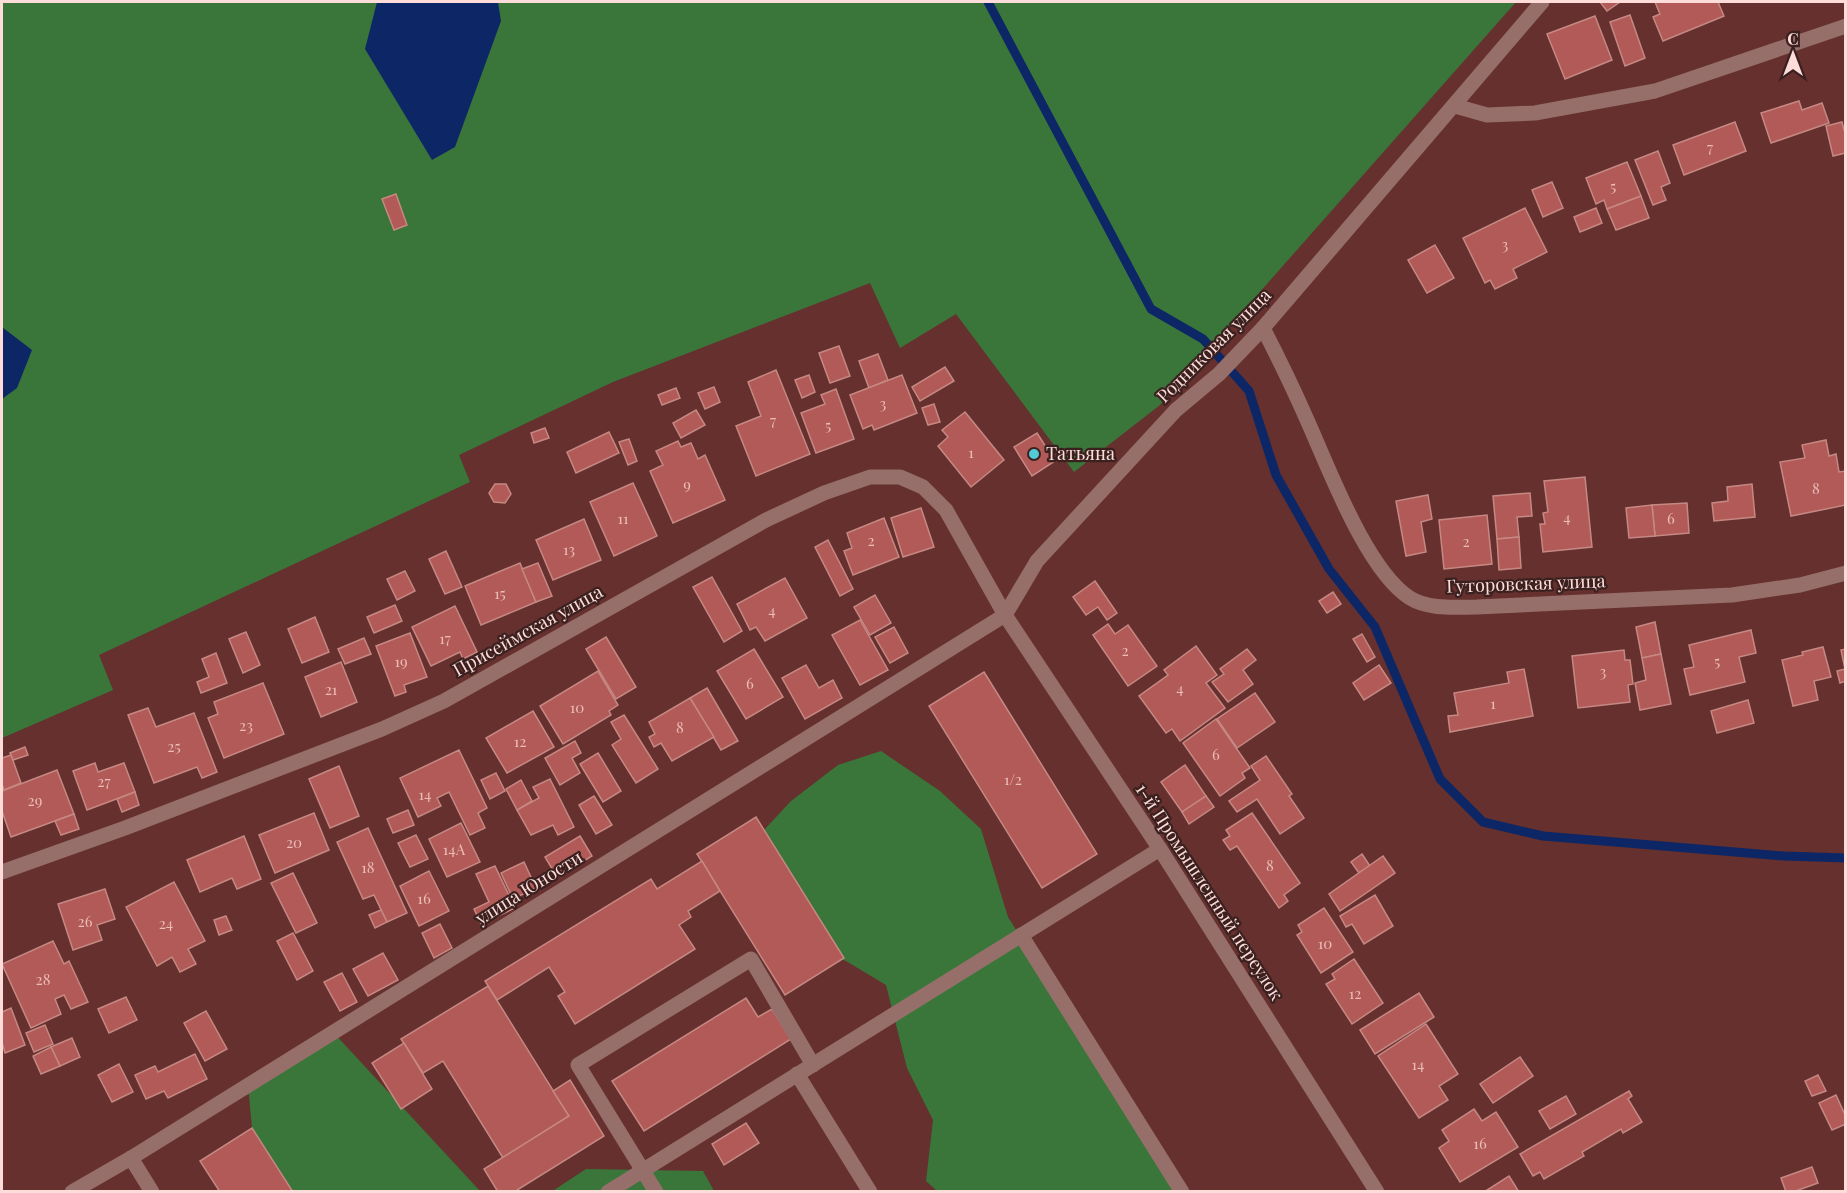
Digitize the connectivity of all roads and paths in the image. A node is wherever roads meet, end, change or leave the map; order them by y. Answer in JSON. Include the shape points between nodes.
{"nodes":[{"id":1,"x":1542,"y":2,"type":"edge"},
{"id":2,"x":1845,"y":26,"type":"edge"},
{"id":3,"x":1455,"y":106,"type":"junction"},
{"id":4,"x":1263,"y":328,"type":"junction"},
{"id":5,"x":1845,"y":573,"type":"edge"},
{"id":6,"x":1005,"y":615,"type":"junction"},
{"id":7,"x":1160,"y":849,"type":"junction"},
{"id":8,"x":2,"y":872,"type":"edge"},
{"id":9,"x":1021,"y":935,"type":"junction"},
{"id":10,"x":813,"y":1065,"type":"junction"},
{"id":11,"x":797,"y":1074,"type":"junction"},
{"id":12,"x":131,"y":1158,"type":"junction"},
{"id":13,"x":643,"y":1170,"type":"junction"},
{"id":14,"x":72,"y":1191,"type":"edge"},
{"id":15,"x":152,"y":1191,"type":"edge"},
{"id":16,"x":608,"y":1191,"type":"edge"},
{"id":17,"x":656,"y":1191,"type":"edge"},
{"id":18,"x":870,"y":1191,"type":"edge"},
{"id":19,"x":1182,"y":1191,"type":"edge"},
{"id":20,"x":1377,"y":1191,"type":"edge"}],
"edges":[{"from":1,"to":3,"type":"street","name":"Родниковая улица"},
{"from":2,"to":3,"type":"street","via":[[1655,90],[1535,112],[1487,115]]},
{"from":3,"to":4,"type":"street","name":"Родниковая улица"},
{"from":4,"to":5,"type":"street","name":"Гуторовская улица","via":[[1347,511],[1373,558],[1411,598],[1437,607],[1477,607],[1732,595],[1800,585]]},
{"from":4,"to":6,"type":"street","name":"Родниковая улица","via":[[1219,374],[1176,410],[1037,561]]},
{"from":6,"to":7,"type":"street","name":"1-й Промышленный переулок"},
{"from":6,"to":8,"type":"street","name":"Присеймская улица","via":[[946,510],[923,487],[900,477],[870,477],[766,520],[444,701],[125,828]]},
{"from":6,"to":12,"type":"street","name":"улица Юности"},
{"from":7,"to":9,"type":"street"},
{"from":7,"to":20,"type":"street","name":"1-й Промышленный переулок"},
{"from":9,"to":10,"type":"street"},
{"from":9,"to":19,"type":"street"},
{"from":10,"to":11,"type":"street"},
{"from":10,"to":13,"type":"street","via":[[751,959],[578,1065]]},
{"from":11,"to":13,"type":"street"},
{"from":11,"to":18,"type":"street"},
{"from":12,"to":14,"type":"street","name":"улица Юности"},
{"from":12,"to":15,"type":"street"},
{"from":13,"to":16,"type":"street"},
{"from":13,"to":17,"type":"street"}]}
